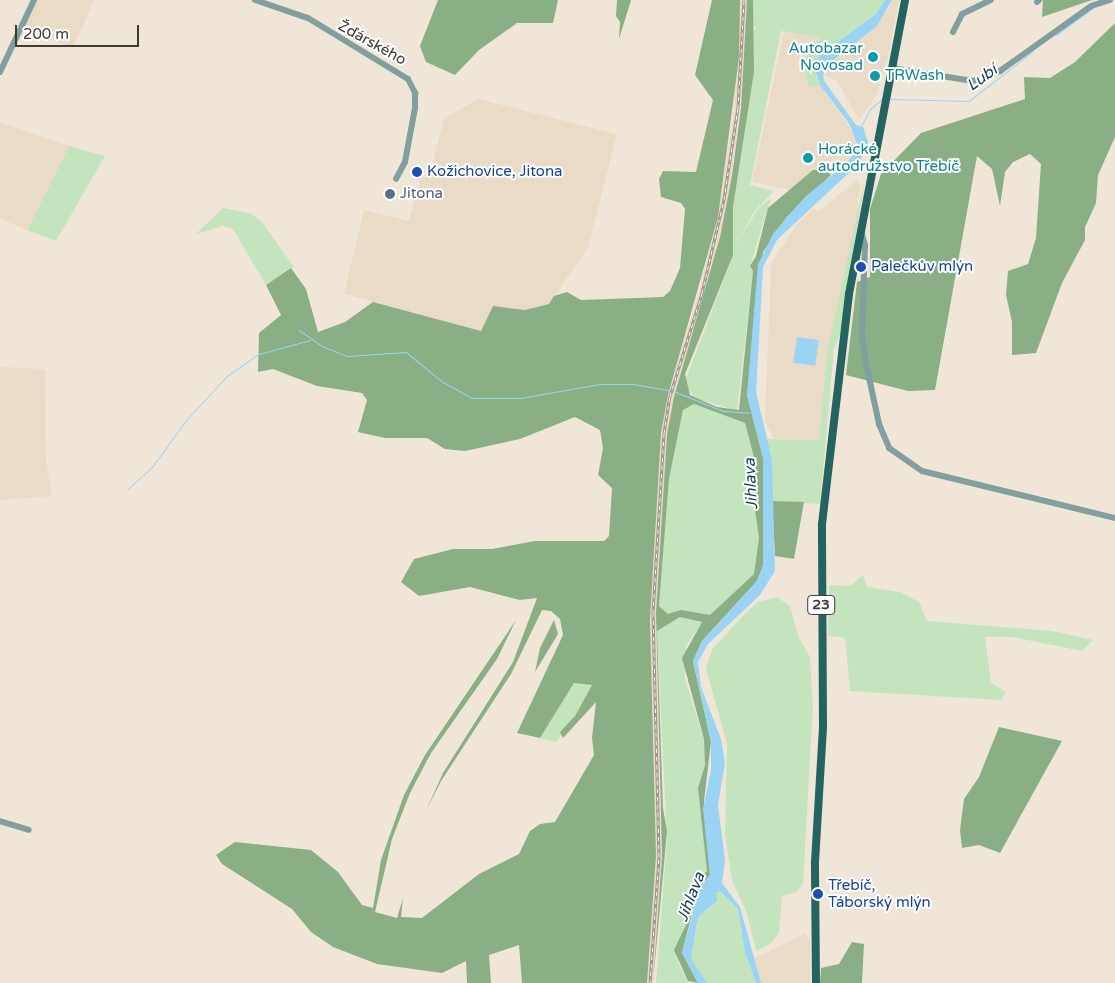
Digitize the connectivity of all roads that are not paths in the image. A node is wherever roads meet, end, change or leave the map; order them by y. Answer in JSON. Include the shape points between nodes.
{"nodes":[{"id":1,"x":34,"y":0,"type":"edge"},
{"id":2,"x":255,"y":0,"type":"edge"},
{"id":3,"x":904,"y":0,"type":"edge"},
{"id":4,"x":1110,"y":0,"type":"edge"},
{"id":5,"x":986,"y":1,"type":"edge"},
{"id":6,"x":956,"y":29,"type":"dead end"},
{"id":7,"x":892,"y":68,"type":"junction"},
{"id":8,"x":0,"y":72,"type":"edge"},
{"id":9,"x":396,"y":179,"type":"dead end"},
{"id":10,"x":860,"y":229,"type":"junction"},
{"id":11,"x":1115,"y":518,"type":"edge"},
{"id":12,"x":0,"y":821,"type":"edge"},
{"id":13,"x":30,"y":830,"type":"dead end"},
{"id":14,"x":816,"y":983,"type":"edge"}],
"edges":[{"from":1,"to":8,"type":"street"},
{"from":2,"to":9,"type":"street","name":"Žďárského","via":[[308,18],[408,79],[415,93],[415,108],[405,162]]},
{"from":3,"to":7,"type":"main road"},
{"from":4,"to":7,"type":"street","via":[[1091,6],[1000,71],[973,81]]},
{"from":5,"to":6,"type":"street","via":[[969,9]]},
{"from":7,"to":10,"type":"main road","number":"23"},
{"from":10,"to":11,"type":"street","via":[[865,242],[865,359],[880,424],[890,448],[907,464],[922,471]]},
{"from":10,"to":14,"type":"main road","number":"23","via":[[843,339],[822,538],[823,716],[815,862]]},
{"from":12,"to":13,"type":"street"}]}
